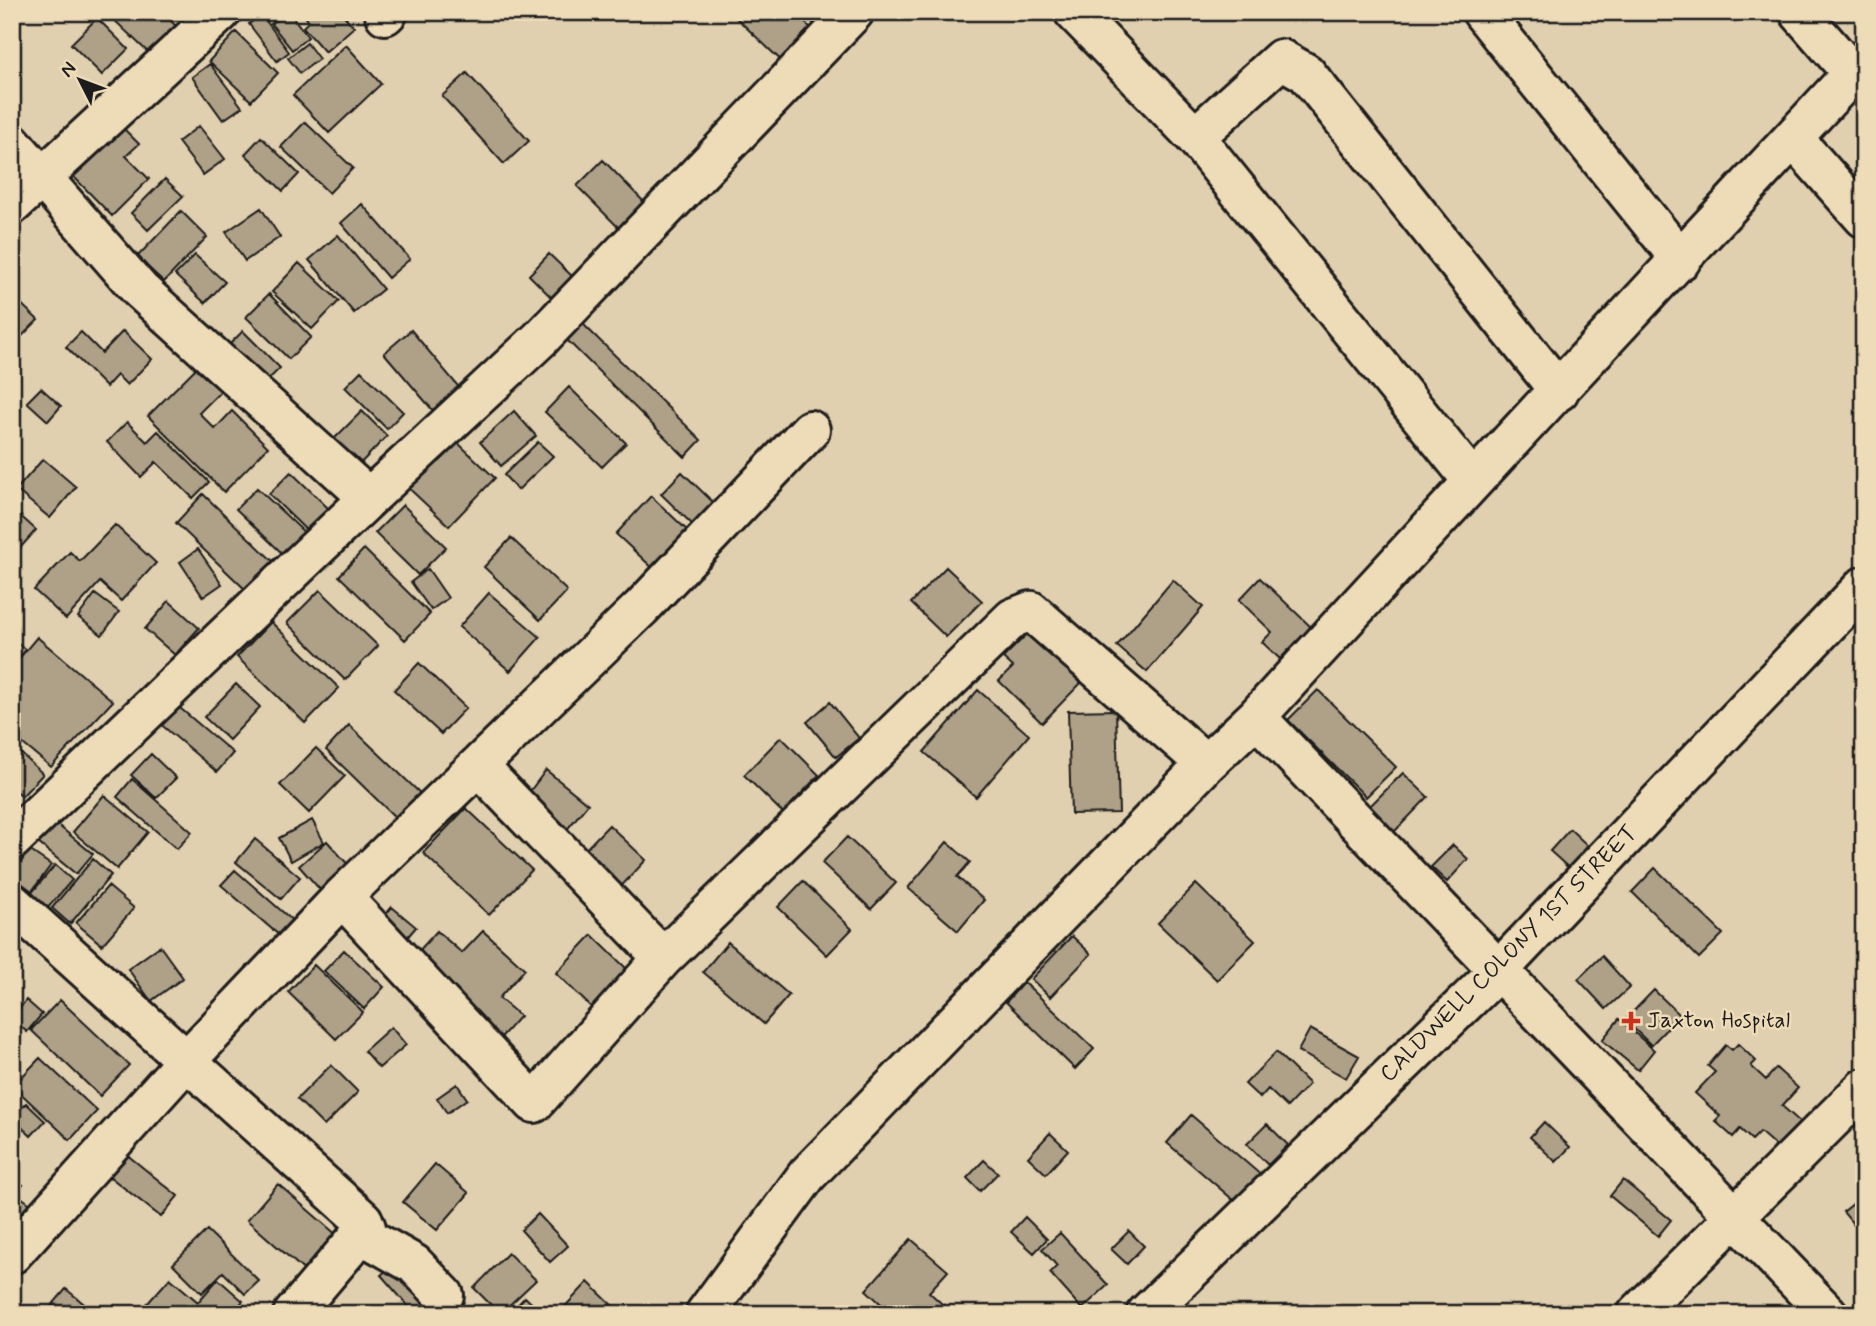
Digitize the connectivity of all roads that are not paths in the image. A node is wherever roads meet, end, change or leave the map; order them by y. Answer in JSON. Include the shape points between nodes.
{"nodes":[{"id":1,"x":220,"y":12,"type":"edge"},
{"id":2,"x":854,"y":12,"type":"edge"},
{"id":3,"x":1074,"y":12,"type":"edge"},
{"id":4,"x":1482,"y":12,"type":"edge"},
{"id":5,"x":1799,"y":12,"type":"edge"},
{"id":6,"x":1858,"y":67,"type":"edge"},
{"id":7,"x":1195,"y":137,"type":"junction"},
{"id":8,"x":1794,"y":139,"type":"junction"},
{"id":9,"x":12,"y":143,"type":"edge"},
{"id":10,"x":43,"y":178,"type":"junction"},
{"id":11,"x":12,"y":205,"type":"edge"},
{"id":12,"x":1864,"y":218,"type":"edge"},
{"id":13,"x":1681,"y":260,"type":"junction"},
{"id":14,"x":1559,"y":391,"type":"junction"},
{"id":15,"x":810,"y":430,"type":"dead end"},
{"id":16,"x":1472,"y":480,"type":"junction"},
{"id":17,"x":369,"y":498,"type":"junction"},
{"id":18,"x":1864,"y":586,"type":"edge"},
{"id":19,"x":1256,"y":717,"type":"junction"},
{"id":20,"x":1206,"y":764,"type":"junction"},
{"id":21,"x":479,"y":767,"type":"junction"},
{"id":22,"x":12,"y":840,"type":"edge"},
{"id":23,"x":342,"y":897,"type":"junction"},
{"id":24,"x":12,"y":903,"type":"edge"},
{"id":25,"x":663,"y":958,"type":"junction"},
{"id":26,"x":1497,"y":972,"type":"junction"},
{"id":27,"x":187,"y":1060,"type":"junction"},
{"id":28,"x":1864,"y":1088,"type":"edge"},
{"id":29,"x":1735,"y":1215,"type":"junction"},
{"id":30,"x":361,"y":1234,"type":"junction"},
{"id":31,"x":12,"y":1254,"type":"edge"},
{"id":32,"x":444,"y":1294,"type":"dead end"},
{"id":33,"x":292,"y":1314,"type":"edge"},
{"id":34,"x":705,"y":1314,"type":"edge"},
{"id":35,"x":1146,"y":1314,"type":"edge"},
{"id":36,"x":1637,"y":1314,"type":"edge"},
{"id":37,"x":1828,"y":1314,"type":"edge"}],
"edges":[{"from":1,"to":10,"type":"street"},
{"from":2,"to":17,"type":"street","via":[[540,339]]},
{"from":3,"to":7,"type":"street"},
{"from":4,"to":13,"type":"street"},
{"from":5,"to":6,"type":"street"},
{"from":6,"to":8,"type":"street"},
{"from":7,"to":14,"type":"street","via":[[1281,59],[1306,73]]},
{"from":7,"to":16,"type":"street"},
{"from":8,"to":12,"type":"street"},
{"from":8,"to":13,"type":"street"},
{"from":9,"to":10,"type":"street"},
{"from":10,"to":11,"type":"street"},
{"from":10,"to":17,"type":"street","via":[[140,290]]},
{"from":13,"to":14,"type":"street"},
{"from":14,"to":16,"type":"street"},
{"from":15,"to":21,"type":"street","via":[[641,608]]},
{"from":16,"to":19,"type":"street"},
{"from":17,"to":22,"type":"street"},
{"from":18,"to":26,"type":"street","name":"CALDWELL COLONY 1ST STREET"},
{"from":19,"to":20,"type":"street"},
{"from":19,"to":26,"type":"street"},
{"from":20,"to":25,"type":"street","via":[[1031,611],[1013,618]]},
{"from":20,"to":34,"type":"street","via":[[807,1175]]},
{"from":21,"to":23,"type":"street"},
{"from":21,"to":25,"type":"street"},
{"from":23,"to":25,"type":"street","via":[[534,1104]]},
{"from":23,"to":27,"type":"street"},
{"from":24,"to":27,"type":"street"},
{"from":26,"to":29,"type":"street"},
{"from":26,"to":35,"type":"street","name":"CALDWELL COLONY 1ST STREET"},
{"from":27,"to":30,"type":"street","via":[[363,1220],[366,1228]]},
{"from":27,"to":31,"type":"street"},
{"from":28,"to":29,"type":"street"},
{"from":29,"to":36,"type":"street"},
{"from":29,"to":37,"type":"street"},
{"from":30,"to":32,"type":"street","via":[[414,1264]]},
{"from":30,"to":33,"type":"street"}]}
